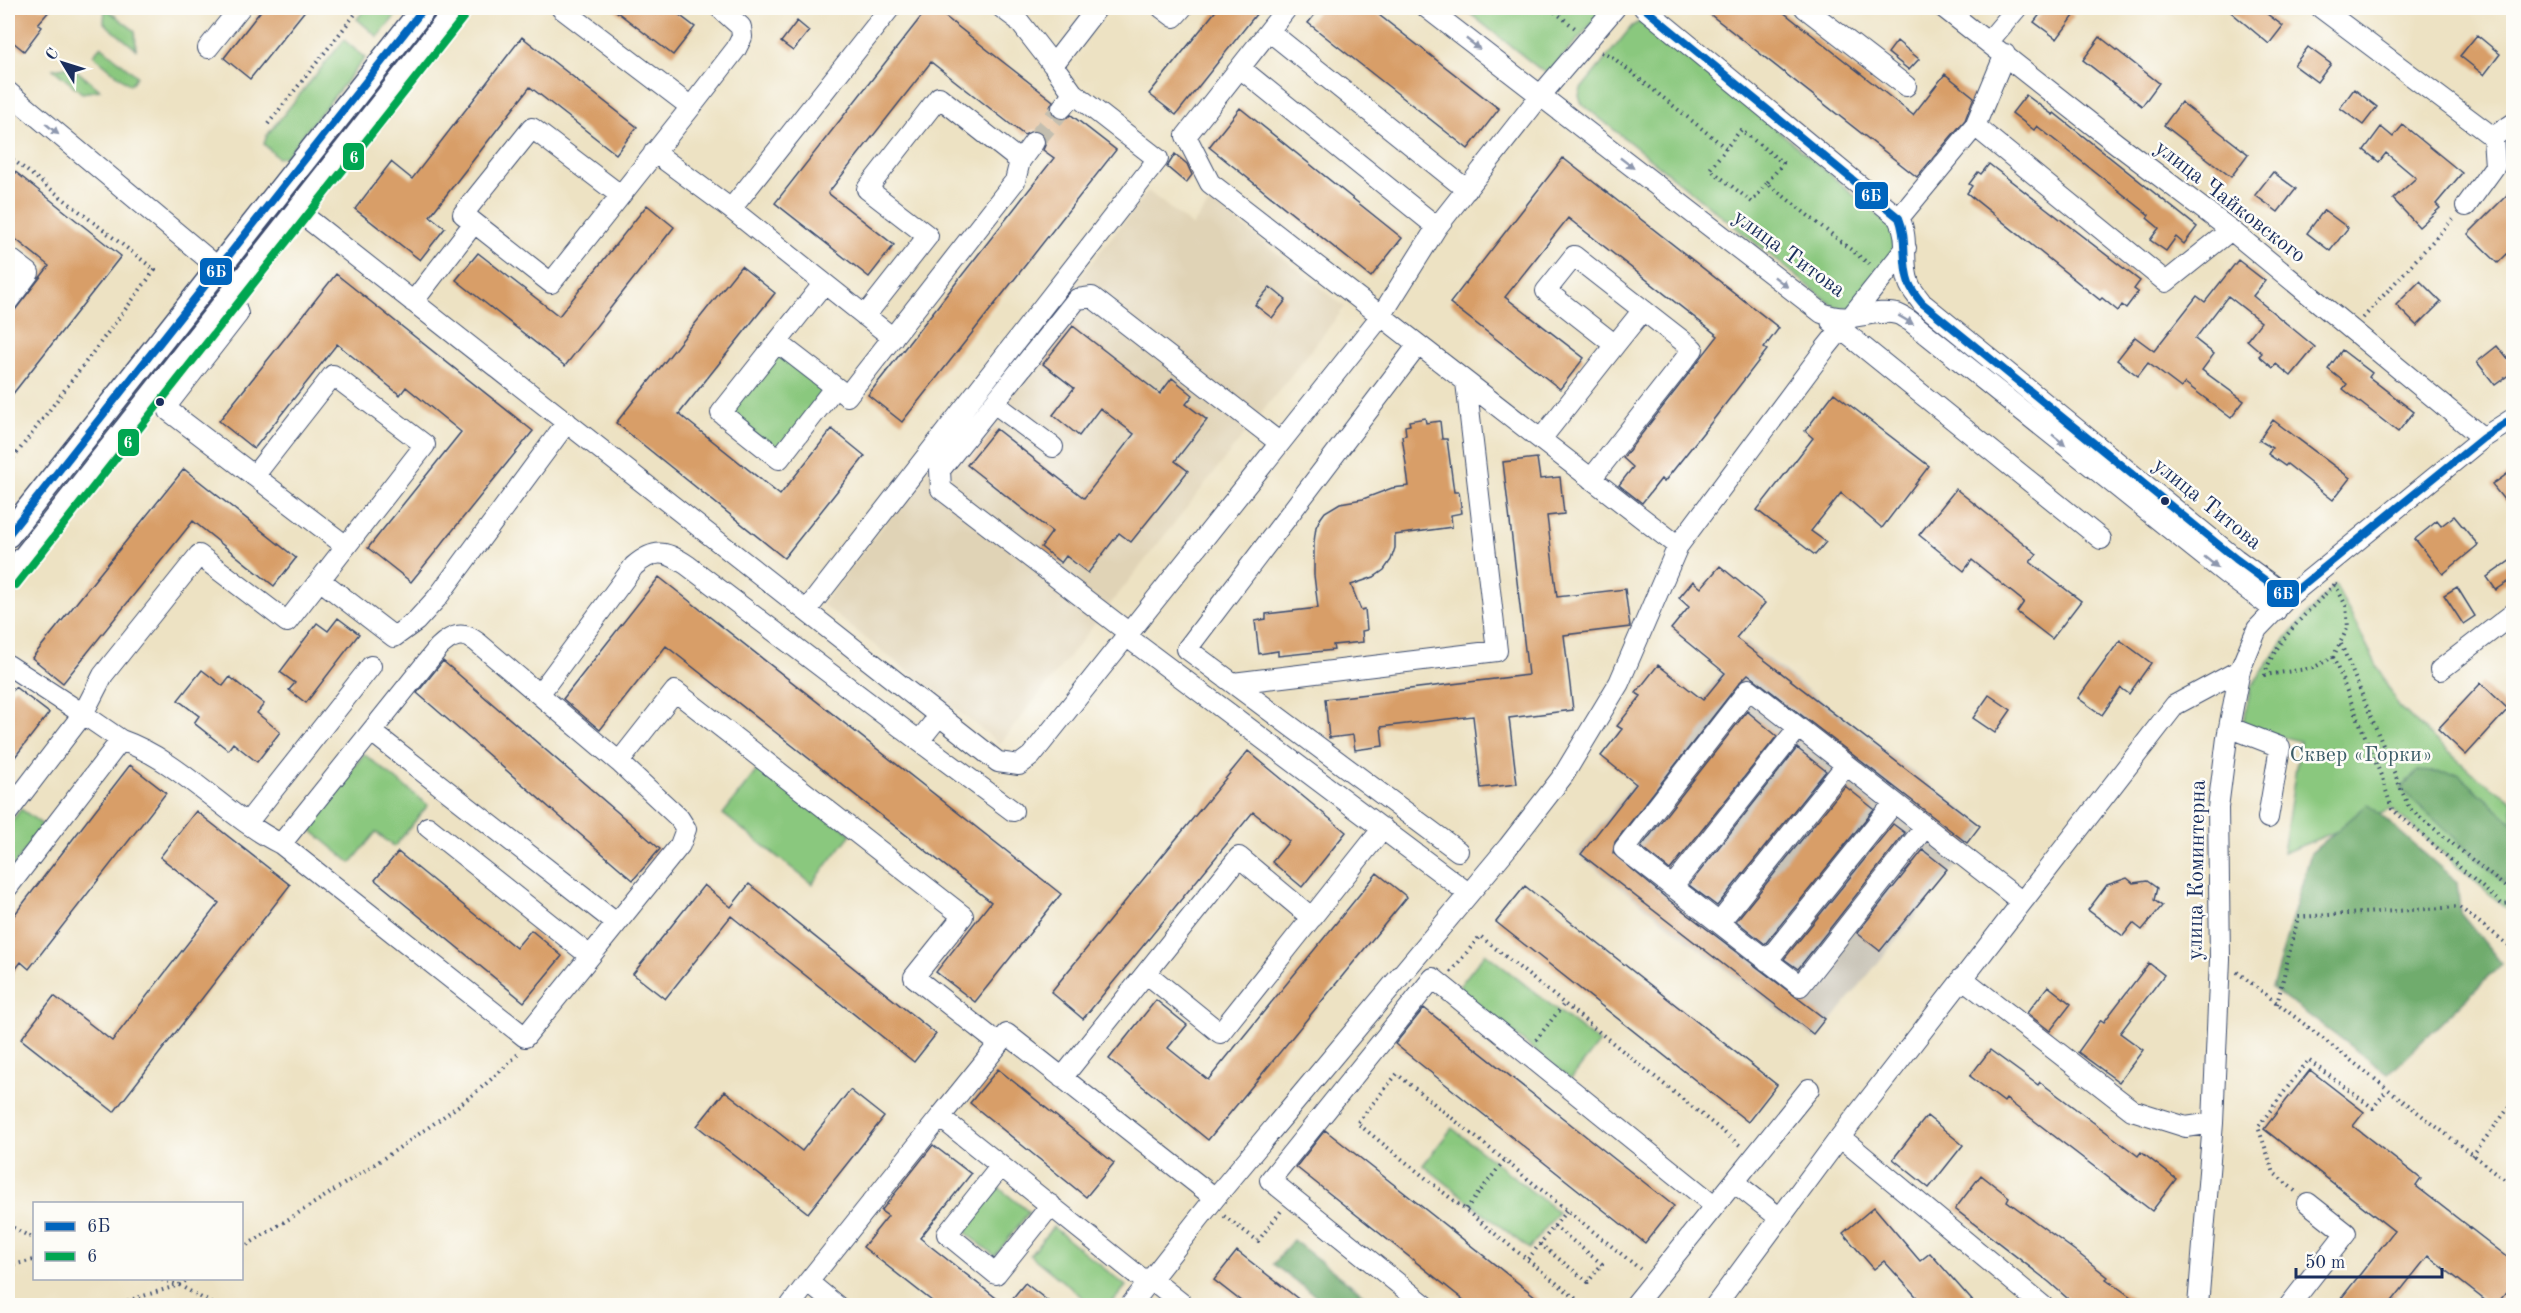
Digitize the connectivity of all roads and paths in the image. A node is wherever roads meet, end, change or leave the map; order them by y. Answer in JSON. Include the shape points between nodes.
{"nodes":[{"id":1,"x":240,"y":8,"type":"edge"},
{"id":2,"x":360,"y":8,"type":"edge"},
{"id":3,"x":424,"y":8,"type":"edge"},
{"id":4,"x":458,"y":8,"type":"edge"},
{"id":5,"x":561,"y":8,"type":"edge"},
{"id":6,"x":720,"y":8,"type":"edge"},
{"id":7,"x":890,"y":8,"type":"edge"},
{"id":8,"x":1002,"y":8,"type":"edge"},
{"id":9,"x":1097,"y":8,"type":"edge"},
{"id":10,"x":1162,"y":8,"type":"edge"},
{"id":11,"x":1182,"y":8,"type":"edge"},
{"id":12,"x":1287,"y":8,"type":"edge"},
{"id":13,"x":1426,"y":8,"type":"edge"},
{"id":14,"x":1550,"y":8,"type":"edge"},
{"id":15,"x":1615,"y":8,"type":"edge"},
{"id":16,"x":1644,"y":8,"type":"edge"},
{"id":17,"x":1805,"y":8,"type":"edge"},
{"id":18,"x":1944,"y":8,"type":"edge"},
{"id":19,"x":2017,"y":8,"type":"edge"},
{"id":20,"x":2321,"y":8,"type":"edge"},
{"id":21,"x":1269,"y":30,"type":"junction"},
{"id":22,"x":1581,"y":32,"type":"dead end"},
{"id":23,"x":208,"y":48,"type":"dead end"},
{"id":24,"x":1997,"y":48,"type":"junction"},
{"id":25,"x":1611,"y":56,"type":"dead end"},
{"id":26,"x":1053,"y":65,"type":"junction"},
{"id":27,"x":1240,"y":68,"type":"junction"},
{"id":28,"x":1905,"y":86,"type":"dead end"},
{"id":29,"x":8,"y":92,"type":"edge"},
{"id":30,"x":1540,"y":96,"type":"junction"},
{"id":31,"x":691,"y":107,"type":"junction"},
{"id":32,"x":2514,"y":123,"type":"edge"},
{"id":33,"x":268,"y":124,"type":"dead end"},
{"id":34,"x":1975,"y":126,"type":"junction"},
{"id":35,"x":2493,"y":137,"type":"junction"},
{"id":36,"x":1034,"y":142,"type":"tunnel mouth"},
{"id":37,"x":1726,"y":148,"type":"junction"},
{"id":38,"x":654,"y":152,"type":"junction"},
{"id":39,"x":8,"y":156,"type":"edge"},
{"id":40,"x":1020,"y":161,"type":"junction"},
{"id":41,"x":1767,"y":183,"type":"junction"},
{"id":42,"x":1467,"y":190,"type":"junction"},
{"id":43,"x":620,"y":195,"type":"junction"},
{"id":44,"x":2466,"y":206,"type":"joint"},
{"id":45,"x":730,"y":209,"type":"junction"},
{"id":46,"x":298,"y":211,"type":"junction"},
{"id":47,"x":1899,"y":218,"type":"junction"},
{"id":48,"x":474,"y":223,"type":"junction"},
{"id":49,"x":1437,"y":227,"type":"junction"},
{"id":50,"x":2231,"y":230,"type":"junction"},
{"id":51,"x":1906,"y":248,"type":"junction"},
{"id":52,"x":8,"y":257,"type":"edge"},
{"id":53,"x":1871,"y":266,"type":"dead end"},
{"id":54,"x":218,"y":268,"type":"junction"},
{"id":55,"x":824,"y":283,"type":"junction"},
{"id":56,"x":233,"y":293,"type":"junction"},
{"id":57,"x":8,"y":301,"type":"edge"},
{"id":58,"x":413,"y":302,"type":"junction"},
{"id":59,"x":1643,"y":310,"type":"junction"},
{"id":60,"x":1822,"y":313,"type":"junction"},
{"id":61,"x":865,"y":315,"type":"junction"},
{"id":62,"x":1382,"y":316,"type":"junction"},
{"id":63,"x":1845,"y":324,"type":"junction"},
{"id":64,"x":2352,"y":330,"type":"junction"},
{"id":65,"x":893,"y":338,"type":"junction"},
{"id":66,"x":777,"y":342,"type":"junction"},
{"id":67,"x":1418,"y":345,"type":"junction"},
{"id":68,"x":1615,"y":345,"type":"junction"},
{"id":69,"x":1825,"y":349,"type":"junction"},
{"id":70,"x":1466,"y":382,"type":"junction"},
{"id":71,"x":835,"y":387,"type":"junction"},
{"id":72,"x":994,"y":403,"type":"junction"},
{"id":73,"x":2514,"y":418,"type":"edge"},
{"id":74,"x":567,"y":423,"type":"junction"},
{"id":75,"x":2483,"y":438,"type":"junction"},
{"id":76,"x":1541,"y":439,"type":"junction"},
{"id":77,"x":1280,"y":443,"type":"junction"},
{"id":78,"x":1053,"y":447,"type":"dead end"},
{"id":79,"x":8,"y":465,"type":"edge"},
{"id":80,"x":254,"y":476,"type":"junction"},
{"id":81,"x":1592,"y":478,"type":"junction"},
{"id":82,"x":8,"y":535,"type":"edge"},
{"id":83,"x":2101,"y":539,"type":"dead end"},
{"id":84,"x":346,"y":546,"type":"junction"},
{"id":85,"x":1678,"y":546,"type":"junction"},
{"id":86,"x":8,"y":579,"type":"edge"},
{"id":87,"x":320,"y":580,"type":"junction"},
{"id":88,"x":2282,"y":604,"type":"junction"},
{"id":89,"x":806,"y":611,"type":"junction"},
{"id":90,"x":2514,"y":613,"type":"edge"},
{"id":91,"x":1127,"y":635,"type":"junction"},
{"id":92,"x":2341,"y":644,"type":"junction"},
{"id":93,"x":2333,"y":657,"type":"junction"},
{"id":94,"x":8,"y":665,"type":"edge"},
{"id":95,"x":371,"y":666,"type":"dead end"},
{"id":96,"x":2240,"y":670,"type":"junction"},
{"id":97,"x":2440,"y":670,"type":"dead end"},
{"id":98,"x":1233,"y":683,"type":"junction"},
{"id":99,"x":540,"y":693,"type":"junction"},
{"id":100,"x":83,"y":714,"type":"junction"},
{"id":101,"x":939,"y":716,"type":"junction"},
{"id":102,"x":1798,"y":728,"type":"junction"},
{"id":103,"x":2231,"y":728,"type":"junction"},
{"id":104,"x":372,"y":732,"type":"junction"},
{"id":105,"x":121,"y":740,"type":"junction"},
{"id":106,"x":919,"y":741,"type":"junction"},
{"id":107,"x":618,"y":762,"type":"junction"},
{"id":108,"x":1846,"y":765,"type":"junction"},
{"id":109,"x":1894,"y":802,"type":"junction"},
{"id":110,"x":1013,"y":811,"type":"dead end"},
{"id":111,"x":8,"y":812,"type":"edge"},
{"id":112,"x":2268,"y":818,"type":"dead end"},
{"id":113,"x":247,"y":823,"type":"junction"},
{"id":114,"x":428,"y":827,"type":"dead end"},
{"id":115,"x":1925,"y":827,"type":"junction"},
{"id":116,"x":1383,"y":828,"type":"junction"},
{"id":117,"x":281,"y":844,"type":"junction"},
{"id":118,"x":1458,"y":851,"type":"dead end"},
{"id":119,"x":1672,"y":886,"type":"junction"},
{"id":120,"x":8,"y":887,"type":"edge"},
{"id":121,"x":1468,"y":893,"type":"junction"},
{"id":122,"x":2514,"y":894,"type":"edge"},
{"id":123,"x":2022,"y":902,"type":"junction"},
{"id":124,"x":2514,"y":903,"type":"edge"},
{"id":125,"x":1312,"y":918,"type":"junction"},
{"id":126,"x":616,"y":923,"type":"junction"},
{"id":127,"x":1719,"y":923,"type":"junction"},
{"id":128,"x":2514,"y":949,"type":"edge"},
{"id":129,"x":590,"y":956,"type":"junction"},
{"id":130,"x":2220,"y":959,"type":"junction"},
{"id":131,"x":1767,"y":961,"type":"junction"},
{"id":132,"x":1146,"y":973,"type":"junction"},
{"id":133,"x":1962,"y":978,"type":"junction"},
{"id":134,"x":1441,"y":984,"type":"junction"},
{"id":135,"x":1564,"y":1004,"type":"junction"},
{"id":136,"x":2277,"y":1004,"type":"junction"},
{"id":137,"x":525,"y":1037,"type":"junction"},
{"id":138,"x":999,"y":1044,"type":"junction"},
{"id":139,"x":1526,"y":1053,"type":"junction"},
{"id":140,"x":1062,"y":1078,"type":"junction"},
{"id":141,"x":1809,"y":1089,"type":"dead end"},
{"id":142,"x":2387,"y":1090,"type":"junction"},
{"id":143,"x":2514,"y":1101,"type":"edge"},
{"id":144,"x":940,"y":1117,"type":"junction"},
{"id":145,"x":2213,"y":1123,"type":"junction"},
{"id":146,"x":1840,"y":1137,"type":"junction"},
{"id":147,"x":2472,"y":1156,"type":"junction"},
{"id":148,"x":1755,"y":1157,"type":"junction"},
{"id":149,"x":1505,"y":1160,"type":"junction"},
{"id":150,"x":1001,"y":1166,"type":"junction"},
{"id":151,"x":1734,"y":1182,"type":"junction"},
{"id":152,"x":2514,"y":1187,"type":"edge"},
{"id":153,"x":1292,"y":1198,"type":"junction"},
{"id":154,"x":1212,"y":1201,"type":"junction"},
{"id":155,"x":2308,"y":1203,"type":"joint"},
{"id":156,"x":1051,"y":1205,"type":"junction"},
{"id":157,"x":1715,"y":1206,"type":"junction"},
{"id":158,"x":1466,"y":1209,"type":"junction"},
{"id":159,"x":1567,"y":1210,"type":"junction"},
{"id":160,"x":1780,"y":1218,"type":"junction"},
{"id":161,"x":8,"y":1225,"type":"edge"},
{"id":162,"x":1554,"y":1226,"type":"junction"},
{"id":163,"x":33,"y":1238,"type":"edge"},
{"id":164,"x":1540,"y":1244,"type":"junction"},
{"id":165,"x":243,"y":1247,"type":"edge"},
{"id":166,"x":1528,"y":1259,"type":"junction"},
{"id":167,"x":33,"y":1260,"type":"edge"},
{"id":168,"x":8,"y":1266,"type":"edge"},
{"id":169,"x":1151,"y":1279,"type":"junction"},
{"id":170,"x":163,"y":1280,"type":"edge"},
{"id":171,"x":187,"y":1280,"type":"edge"},
{"id":172,"x":1655,"y":1280,"type":"junction"},
{"id":173,"x":808,"y":1282,"type":"junction"},
{"id":174,"x":179,"y":1285,"type":"junction"},
{"id":175,"x":1724,"y":1302,"type":"edge"},
{"id":176,"x":117,"y":1305,"type":"edge"},
{"id":177,"x":216,"y":1305,"type":"edge"},
{"id":178,"x":790,"y":1305,"type":"edge"},
{"id":179,"x":837,"y":1305,"type":"edge"},
{"id":180,"x":1130,"y":1305,"type":"edge"},
{"id":181,"x":1185,"y":1305,"type":"edge"},
{"id":182,"x":1426,"y":1305,"type":"edge"},
{"id":183,"x":1585,"y":1305,"type":"edge"},
{"id":184,"x":1635,"y":1305,"type":"edge"},
{"id":185,"x":2043,"y":1305,"type":"edge"},
{"id":186,"x":2198,"y":1305,"type":"edge"},
{"id":187,"x":2289,"y":1305,"type":"edge"}],
"edges":[{"from":1,"to":23,"type":"street"},
{"from":2,"to":33,"type":"path"},
{"from":3,"to":54,"type":"main road"},
{"from":4,"to":46,"type":"main road"},
{"from":5,"to":31,"type":"street"},
{"from":6,"to":31,"type":"street","via":[[741,27],[742,37]]},
{"from":7,"to":45,"type":"street"},
{"from":8,"to":26,"type":"street","via":[[1018,20]]},
{"from":9,"to":26,"type":"street"},
{"from":10,"to":11,"type":"street","via":[[1174,17]]},
{"from":12,"to":21,"type":"street"},
{"from":13,"to":30,"type":"street","name":"улица Титова","one_way":true},
{"from":14,"to":22,"type":"path"},
{"from":15,"to":30,"type":"street"},
{"from":16,"to":47,"type":"street"},
{"from":17,"to":28,"type":"street"},
{"from":18,"to":24,"type":"street","name":"улица Чайковского"},
{"from":19,"to":24,"type":"street"},
{"from":20,"to":35,"type":"street"},
{"from":21,"to":27,"type":"street"},
{"from":21,"to":42,"type":"street"},
{"from":24,"to":34,"type":"street"},
{"from":24,"to":50,"type":"street","name":"улица Чайковского"},
{"from":25,"to":37,"type":"path"},
{"from":26,"to":89,"type":"street","via":[[1067,100],[1158,159]]},
{"from":27,"to":49,"type":"street"},
{"from":27,"to":62,"type":"street","via":[[1186,136],[1210,183]]},
{"from":29,"to":54,"type":"street","one_way":true},
{"from":30,"to":42,"type":"street"},
{"from":30,"to":60,"type":"street","name":"улица Титова","one_way":true},
{"from":31,"to":38,"type":"street"},
{"from":32,"to":35,"type":"street"},
{"from":34,"to":47,"type":"street"},
{"from":34,"to":50,"type":"street","via":[[2166,282]]},
{"from":35,"to":44,"type":"street","via":[[2495,166]]},
{"from":36,"to":40,"type":"street"},
{"from":37,"to":41,"type":"path","via":[[1741,130],[1783,163]]},
{"from":37,"to":41,"type":"path","via":[[1710,168],[1752,202]]},
{"from":38,"to":43,"type":"street"},
{"from":38,"to":45,"type":"street"},
{"from":39,"to":79,"type":"path","via":[[155,270]]},
{"from":40,"to":61,"type":"street","via":[[939,97],[867,189],[928,236]]},
{"from":40,"to":65,"type":"street","via":[[1015,181]]},
{"from":41,"to":53,"type":"path"},
{"from":42,"to":49,"type":"street"},
{"from":43,"to":48,"type":"street","via":[[550,283]]},
{"from":43,"to":48,"type":"street","via":[[532,128],[463,214]]},
{"from":44,"to":64,"type":"path"},
{"from":45,"to":55,"type":"street"},
{"from":46,"to":56,"type":"main road"},
{"from":46,"to":58,"type":"street"},
{"from":47,"to":51,"type":"street","name":"улица Титова"},
{"from":48,"to":58,"type":"street"},
{"from":49,"to":62,"type":"street"},
{"from":50,"to":64,"type":"street","name":"улица Чайковского"},
{"from":51,"to":63,"type":"street"},
{"from":51,"to":88,"type":"street","name":"улица Титова","via":[[1909,285],[1922,303],[2227,552]]},
{"from":52,"to":57,"type":"street","via":[[29,273]]},
{"from":54,"to":56,"type":"street"},
{"from":54,"to":82,"type":"main road"},
{"from":55,"to":61,"type":"street"},
{"from":55,"to":66,"type":"street"},
{"from":56,"to":80,"type":"street","via":[[238,314],[168,407],[173,415]]},
{"from":56,"to":86,"type":"main road"},
{"from":58,"to":74,"type":"street"},
{"from":59,"to":68,"type":"street"},
{"from":59,"to":68,"type":"street","via":[[1574,256],[1546,291]]},
{"from":59,"to":81,"type":"street","via":[[1692,349]]},
{"from":60,"to":63,"type":"street","name":"улица Титова"},
{"from":60,"to":69,"type":"street","via":[[1827,324]]},
{"from":61,"to":65,"type":"street"},
{"from":62,"to":67,"type":"street"},
{"from":62,"to":77,"type":"street"},
{"from":63,"to":69,"type":"street"},
{"from":63,"to":83,"type":"street"},
{"from":63,"to":88,"type":"street","name":"улица Титова","one_way":true,"via":[[1897,314],[1910,321],[2225,573]]},
{"from":64,"to":75,"type":"street","name":"улица Чайковского"},
{"from":65,"to":71,"type":"street","via":[[847,396]]},
{"from":66,"to":71,"type":"street"},
{"from":66,"to":71,"type":"street","via":[[721,412],[779,459]]},
{"from":67,"to":70,"type":"street"},
{"from":67,"to":98,"type":"street","via":[[1187,649]]},
{"from":68,"to":76,"type":"street"},
{"from":69,"to":85,"type":"street"},
{"from":70,"to":76,"type":"street"},
{"from":70,"to":98,"type":"street","via":[[1497,651]]},
{"from":72,"to":77,"type":"street","via":[[1077,299],[1092,297]]},
{"from":72,"to":78,"type":"street"},
{"from":72,"to":91,"type":"street","via":[[940,470],[941,489]]},
{"from":73,"to":75,"type":"street","name":"улица Коминтерна"},
{"from":74,"to":87,"type":"street","via":[[437,598],[394,637]]},
{"from":74,"to":89,"type":"street"},
{"from":75,"to":88,"type":"street","name":"улица Коминтерна"},
{"from":76,"to":81,"type":"street"},
{"from":77,"to":91,"type":"street"},
{"from":80,"to":84,"type":"street"},
{"from":80,"to":84,"type":"street","via":[[333,375],[407,431],[425,445]]},
{"from":81,"to":85,"type":"street"},
{"from":84,"to":87,"type":"street"},
{"from":85,"to":121,"type":"street","via":[[1619,683],[1563,776]]},
{"from":87,"to":100,"type":"street","via":[[287,622],[199,555],[103,675]]},
{"from":88,"to":96,"type":"street","name":"улица Коминтерна","via":[[2257,629]]},
{"from":89,"to":101,"type":"street"},
{"from":90,"to":97,"type":"street"},
{"from":91,"to":101,"type":"street","via":[[1030,756],[1018,765],[998,762]]},
{"from":91,"to":116,"type":"street"},
{"from":92,"to":93,"type":"path"},
{"from":92,"to":93,"type":"path","via":[[2348,614],[2335,584],[2286,638],[2265,675],[2313,668]]},
{"from":92,"to":122,"type":"path","via":[[2409,808]]},
{"from":93,"to":124,"type":"path","via":[[2392,809],[2502,904]]},
{"from":94,"to":100,"type":"street"},
{"from":95,"to":113,"type":"street"},
{"from":96,"to":103,"type":"street","name":"улица Коминтерна"},
{"from":96,"to":123,"type":"street","via":[[2175,705]]},
{"from":98,"to":118,"type":"street"},
{"from":99,"to":104,"type":"street","via":[[477,642],[460,634],[439,647]]},
{"from":99,"to":106,"type":"street","via":[[634,566],[654,553],[666,554],[687,565]]},
{"from":99,"to":107,"type":"street"},
{"from":100,"to":105,"type":"street"},
{"from":100,"to":111,"type":"street"},
{"from":101,"to":106,"type":"street"},
{"from":102,"to":108,"type":"street"},
{"from":102,"to":119,"type":"street"},
{"from":102,"to":119,"type":"street","via":[[1749,689],[1624,849]]},
{"from":103,"to":112,"type":"street","via":[[2280,747]]},
{"from":103,"to":130,"type":"street","name":"улица Коминтерна","via":[[2218,808]]},
{"from":104,"to":117,"type":"street"},
{"from":104,"to":126,"type":"street"},
{"from":105,"to":113,"type":"street","via":[[139,746]]},
{"from":105,"to":120,"type":"street"},
{"from":106,"to":110,"type":"street"},
{"from":107,"to":126,"type":"street","via":[[686,829],[680,845]]},
{"from":107,"to":138,"type":"street","via":[[675,691],[963,916],[914,977]]},
{"from":108,"to":109,"type":"street"},
{"from":108,"to":127,"type":"street"},
{"from":109,"to":115,"type":"street"},
{"from":109,"to":131,"type":"street"},
{"from":113,"to":117,"type":"street"},
{"from":114,"to":129,"type":"street"},
{"from":115,"to":123,"type":"street"},
{"from":115,"to":131,"type":"street","via":[[1800,986]]},
{"from":116,"to":121,"type":"street"},
{"from":116,"to":125,"type":"street"},
{"from":117,"to":137,"type":"street"},
{"from":119,"to":127,"type":"street"},
{"from":121,"to":154,"type":"street"},
{"from":123,"to":133,"type":"street"},
{"from":125,"to":132,"type":"street","via":[[1220,1033]]},
{"from":125,"to":132,"type":"street","via":[[1239,857]]},
{"from":126,"to":129,"type":"street"},
{"from":127,"to":131,"type":"street"},
{"from":128,"to":136,"type":"path","via":[[2459,907],[2298,917]]},
{"from":129,"to":137,"type":"street"},
{"from":130,"to":136,"type":"path"},
{"from":130,"to":145,"type":"street","name":"улица Коминтерна"},
{"from":132,"to":140,"type":"street"},
{"from":133,"to":145,"type":"street","via":[[2132,1110],[2186,1126]]},
{"from":133,"to":146,"type":"street"},
{"from":134,"to":135,"type":"path","via":[[1480,936]]},
{"from":134,"to":139,"type":"street"},
{"from":134,"to":153,"type":"street","via":[[1433,978],[1270,1179]]},
{"from":135,"to":139,"type":"path"},
{"from":135,"to":148,"type":"path"},
{"from":136,"to":142,"type":"path"},
{"from":137,"to":165,"type":"path","via":[[518,1054],[492,1080],[441,1119]]},
{"from":138,"to":140,"type":"street","via":[[1007,1034]]},
{"from":138,"to":144,"type":"street"},
{"from":139,"to":157,"type":"street"},
{"from":140,"to":154,"type":"street"},
{"from":141,"to":148,"type":"street"},
{"from":142,"to":147,"type":"path"},
{"from":142,"to":155,"type":"path","via":[[2373,1108],[2308,1060],[2258,1127],[2274,1173]]},
{"from":143,"to":147,"type":"path"},
{"from":144,"to":150,"type":"street"},
{"from":144,"to":173,"type":"street"},
{"from":145,"to":186,"type":"street","name":"улица Коминтерна"},
{"from":146,"to":160,"type":"street"},
{"from":146,"to":185,"type":"street"},
{"from":147,"to":152,"type":"path"},
{"from":148,"to":151,"type":"street"},
{"from":149,"to":158,"type":"path"},
{"from":149,"to":158,"type":"path","via":[[1397,1074],[1357,1123]]},
{"from":149,"to":159,"type":"path"},
{"from":150,"to":156,"type":"street"},
{"from":150,"to":156,"type":"street","via":[[947,1234],[996,1274]]},
{"from":151,"to":157,"type":"street"},
{"from":151,"to":160,"type":"street"},
{"from":153,"to":154,"type":"path","via":[[1258,1241]]},
{"from":153,"to":182,"type":"street"},
{"from":154,"to":169,"type":"street"},
{"from":155,"to":187,"type":"street","via":[[2346,1233]]},
{"from":156,"to":169,"type":"street","via":[[1141,1278]]},
{"from":157,"to":172,"type":"street"},
{"from":158,"to":166,"type":"path"},
{"from":159,"to":162,"type":"path"},
{"from":159,"to":172,"type":"path"},
{"from":160,"to":175,"type":"street"},
{"from":161,"to":163,"type":"path"},
{"from":162,"to":164,"type":"path"},
{"from":162,"to":164,"type":"path","via":[[1602,1264],[1588,1282]]},
{"from":164,"to":166,"type":"path"},
{"from":166,"to":183,"type":"path"},
{"from":167,"to":168,"type":"path"},
{"from":169,"to":180,"type":"street"},
{"from":169,"to":181,"type":"street"},
{"from":170,"to":174,"type":"path"},
{"from":171,"to":174,"type":"path"},
{"from":172,"to":184,"type":"street"},
{"from":173,"to":178,"type":"street"},
{"from":173,"to":179,"type":"street"},
{"from":174,"to":176,"type":"path"},
{"from":174,"to":177,"type":"path"}]}
